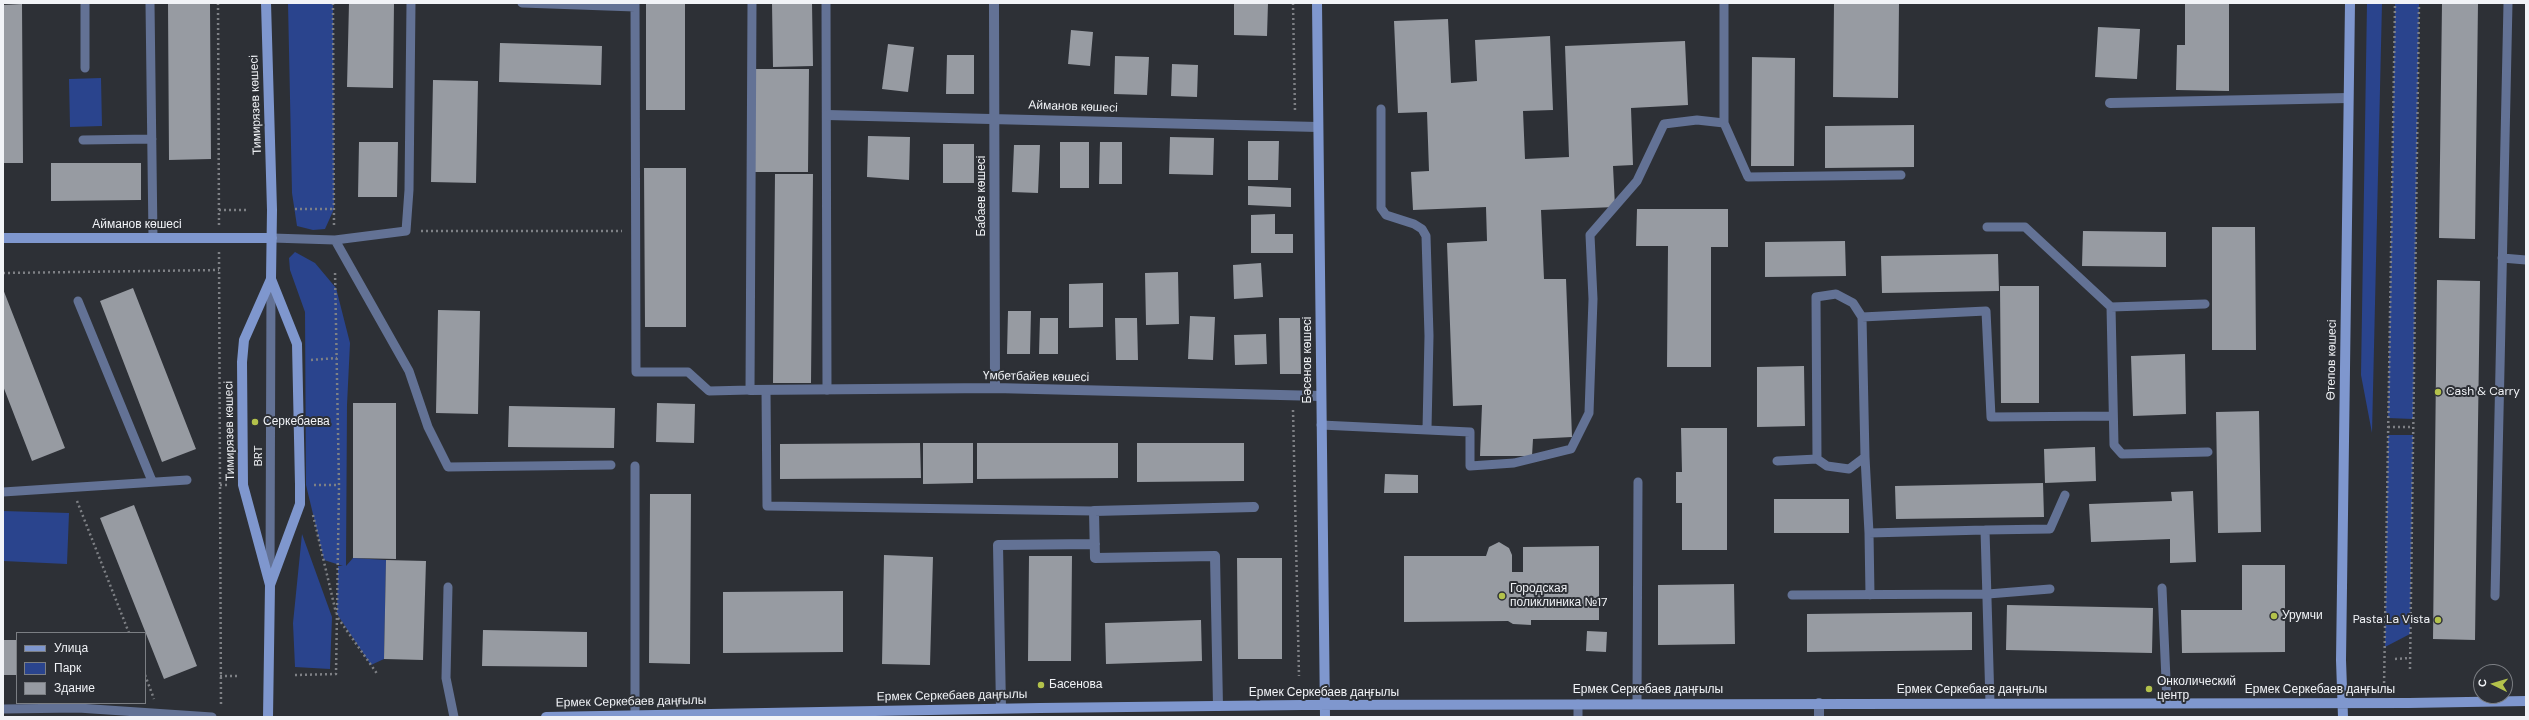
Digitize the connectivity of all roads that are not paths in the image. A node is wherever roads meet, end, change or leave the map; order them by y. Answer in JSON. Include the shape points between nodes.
{"nodes":[{"id":1,"x":85,"y":3,"type":"edge"},
{"id":2,"x":150,"y":3,"type":"edge"},
{"id":3,"x":266,"y":3,"type":"edge"},
{"id":4,"x":411,"y":3,"type":"edge"},
{"id":5,"x":522,"y":3,"type":"edge"},
{"id":6,"x":752,"y":3,"type":"edge"},
{"id":7,"x":826,"y":3,"type":"edge"},
{"id":8,"x":994,"y":3,"type":"edge"},
{"id":9,"x":1317,"y":3,"type":"edge"},
{"id":10,"x":1724,"y":3,"type":"edge"},
{"id":11,"x":2350,"y":3,"type":"edge"},
{"id":12,"x":2508,"y":3,"type":"edge"},
{"id":13,"x":635,"y":5,"type":"edge"},
{"id":14,"x":85,"y":68,"type":"dead end"},
{"id":15,"x":2348,"y":98,"type":"junction"},
{"id":16,"x":2110,"y":103,"type":"dead end"},
{"id":17,"x":1381,"y":109,"type":"dead end"},
{"id":18,"x":827,"y":115,"type":"junction"},
{"id":19,"x":994,"y":118,"type":"junction"},
{"id":20,"x":1724,"y":123,"type":"junction"},
{"id":21,"x":1318,"y":127,"type":"junction"},
{"id":22,"x":152,"y":139,"type":"junction"},
{"id":23,"x":83,"y":140,"type":"dead end"},
{"id":24,"x":1901,"y":175,"type":"dead end"},
{"id":25,"x":1987,"y":227,"type":"dead end"},
{"id":26,"x":3,"y":238,"type":"edge"},
{"id":27,"x":153,"y":238,"type":"junction"},
{"id":28,"x":272,"y":238,"type":"junction"},
{"id":29,"x":335,"y":240,"type":"junction"},
{"id":30,"x":2502,"y":258,"type":"junction"},
{"id":31,"x":2526,"y":260,"type":"edge"},
{"id":32,"x":271,"y":279,"type":"junction"},
{"id":33,"x":78,"y":301,"type":"dead end"},
{"id":34,"x":2205,"y":304,"type":"dead end"},
{"id":35,"x":2111,"y":307,"type":"junction"},
{"id":36,"x":1862,"y":317,"type":"junction"},
{"id":37,"x":995,"y":388,"type":"junction"},
{"id":38,"x":750,"y":390,"type":"junction"},
{"id":39,"x":766,"y":390,"type":"junction"},
{"id":40,"x":827,"y":390,"type":"junction"},
{"id":41,"x":1321,"y":396,"type":"junction"},
{"id":42,"x":2113,"y":416,"type":"junction"},
{"id":43,"x":1321,"y":425,"type":"junction"},
{"id":44,"x":1427,"y":429,"type":"junction"},
{"id":45,"x":2208,"y":452,"type":"dead end"},
{"id":46,"x":1865,"y":457,"type":"junction"},
{"id":47,"x":1817,"y":459,"type":"junction"},
{"id":48,"x":1777,"y":461,"type":"dead end"},
{"id":49,"x":611,"y":465,"type":"dead end"},
{"id":50,"x":635,"y":466,"type":"dead end"},
{"id":51,"x":187,"y":480,"type":"dead end"},
{"id":52,"x":152,"y":481,"type":"junction"},
{"id":53,"x":1638,"y":482,"type":"dead end"},
{"id":54,"x":3,"y":492,"type":"edge"},
{"id":55,"x":2065,"y":494,"type":"dead end"},
{"id":56,"x":1254,"y":507,"type":"dead end"},
{"id":57,"x":1094,"y":511,"type":"junction"},
{"id":58,"x":1985,"y":530,"type":"junction"},
{"id":59,"x":1868,"y":533,"type":"junction"},
{"id":60,"x":1095,"y":544,"type":"junction"},
{"id":61,"x":270,"y":585,"type":"junction"},
{"id":62,"x":448,"y":587,"type":"dead end"},
{"id":63,"x":2162,"y":588,"type":"dead end"},
{"id":64,"x":2050,"y":589,"type":"dead end"},
{"id":65,"x":1988,"y":594,"type":"junction"},
{"id":66,"x":1792,"y":595,"type":"dead end"},
{"id":67,"x":1870,"y":595,"type":"junction"},
{"id":68,"x":2495,"y":596,"type":"dead end"},
{"id":69,"x":2526,"y":701,"type":"edge"},
{"id":70,"x":2343,"y":702,"type":"junction"},
{"id":71,"x":1637,"y":703,"type":"junction"},
{"id":72,"x":1819,"y":703,"type":"junction"},
{"id":73,"x":1990,"y":703,"type":"junction"},
{"id":74,"x":2167,"y":703,"type":"junction"},
{"id":75,"x":1578,"y":704,"type":"junction"},
{"id":76,"x":1218,"y":706,"type":"junction"},
{"id":77,"x":1325,"y":706,"type":"junction"},
{"id":78,"x":1000,"y":708,"type":"junction"},
{"id":79,"x":3,"y":709,"type":"edge"},
{"id":80,"x":195,"y":716,"type":"edge"},
{"id":81,"x":635,"y":716,"type":"edge"},
{"id":82,"x":212,"y":717,"type":"edge"},
{"id":83,"x":268,"y":717,"type":"edge"},
{"id":84,"x":454,"y":717,"type":"edge"},
{"id":85,"x":546,"y":717,"type":"edge"},
{"id":86,"x":1325,"y":717,"type":"edge"},
{"id":87,"x":1578,"y":717,"type":"edge"},
{"id":88,"x":1819,"y":717,"type":"edge"},
{"id":89,"x":2343,"y":717,"type":"edge"}],
"edges":[{"from":1,"to":14,"type":"lane"},
{"from":2,"to":22,"type":"lane"},
{"from":3,"to":28,"type":"street","name":"Тимирязев көшесі"},
{"from":4,"to":29,"type":"lane","via":[[409,190],[406,231]]},
{"from":5,"to":13,"type":"lane"},
{"from":6,"to":38,"type":"lane"},
{"from":7,"to":18,"type":"lane"},
{"from":8,"to":19,"type":"street","name":"Бабаев көшесі"},
{"from":9,"to":21,"type":"street","name":"Бәсенов көшесі"},
{"from":10,"to":20,"type":"lane"},
{"from":11,"to":15,"type":"street","name":"Өтепов көшесі"},
{"from":12,"to":30,"type":"lane"},
{"from":13,"to":38,"type":"lane","via":[[636,372],[688,372],[709,391]]},
{"from":15,"to":16,"type":"street"},
{"from":15,"to":70,"type":"street","name":"Өтепов көшесі"},
{"from":17,"to":44,"type":"lane","via":[[1381,208],[1386,214],[1414,224],[1422,229],[1426,236]]},
{"from":18,"to":19,"type":"street","name":"Айманов көшесі"},
{"from":18,"to":40,"type":"lane"},
{"from":19,"to":21,"type":"street","name":"Айманов көшесі"},
{"from":19,"to":37,"type":"street","name":"Бабаев көшесі"},
{"from":20,"to":24,"type":"lane","via":[[1748,177]]},
{"from":20,"to":44,"type":"lane","via":[[1697,120],[1664,124],[1638,182],[1590,235],[1592,299],[1588,413],[1572,449],[1514,463],[1470,466],[1470,432]]},
{"from":21,"to":41,"type":"street","name":"Бәсенов көшесі"},
{"from":22,"to":23,"type":"lane"},
{"from":22,"to":27,"type":"lane"},
{"from":25,"to":35,"type":"lane","via":[[2025,227]]},
{"from":26,"to":27,"type":"street","name":"Айманов көшесі"},
{"from":27,"to":28,"type":"street","name":"Айманов көшесі"},
{"from":28,"to":29,"type":"lane"},
{"from":28,"to":32,"type":"street","name":"Тимирязев көшесі"},
{"from":29,"to":49,"type":"lane","via":[[409,371],[428,427],[448,466]]},
{"from":30,"to":31,"type":"lane"},
{"from":30,"to":68,"type":"lane"},
{"from":32,"to":61,"type":"lane","name":"BRT"},
{"from":32,"to":61,"type":"street","name":"Тимирязев көшесі","via":[[244,340],[242,362],[243,485]]},
{"from":32,"to":61,"type":"street","name":"Тимирязев көшесі","via":[[297,344],[300,504]]},
{"from":33,"to":52,"type":"lane"},
{"from":34,"to":35,"type":"lane"},
{"from":35,"to":42,"type":"lane"},
{"from":36,"to":42,"type":"lane","via":[[1986,312],[1991,417]]},
{"from":36,"to":46,"type":"lane"},
{"from":36,"to":47,"type":"lane","via":[[1853,303],[1836,294],[1816,297]]},
{"from":37,"to":40,"type":"street","name":"Үмбетбайев көшесі"},
{"from":37,"to":41,"type":"street","name":"Үмбетбайев көшесі"},
{"from":38,"to":39,"type":"street","name":"Үмбетбайев көшесі"},
{"from":39,"to":40,"type":"street","name":"Үмбетбайев көшесі"},
{"from":39,"to":57,"type":"lane","via":[[767,506]]},
{"from":41,"to":43,"type":"street","name":"Бәсенов көшесі"},
{"from":42,"to":45,"type":"lane","via":[[2114,444],[2122,454]]},
{"from":43,"to":44,"type":"lane"},
{"from":43,"to":77,"type":"street","name":"Бәсенов көшесі"},
{"from":46,"to":47,"type":"lane","via":[[1849,469],[1826,466]]},
{"from":46,"to":59,"type":"lane"},
{"from":47,"to":48,"type":"lane"},
{"from":50,"to":81,"type":"lane"},
{"from":51,"to":52,"type":"lane"},
{"from":52,"to":54,"type":"lane"},
{"from":53,"to":71,"type":"lane"},
{"from":55,"to":58,"type":"lane","via":[[2050,528]]},
{"from":56,"to":57,"type":"street"},
{"from":57,"to":60,"type":"street"},
{"from":58,"to":59,"type":"lane"},
{"from":58,"to":65,"type":"lane"},
{"from":59,"to":67,"type":"lane"},
{"from":60,"to":76,"type":"street","via":[[1095,558],[1214,556]]},
{"from":60,"to":78,"type":"street","via":[[998,545]]},
{"from":61,"to":83,"type":"street","name":"Тимирязев көшесі"},
{"from":62,"to":84,"type":"lane","via":[[446,678]]},
{"from":63,"to":74,"type":"lane"},
{"from":64,"to":65,"type":"lane"},
{"from":65,"to":67,"type":"lane"},
{"from":65,"to":73,"type":"lane"},
{"from":66,"to":67,"type":"lane"},
{"from":69,"to":70,"type":"street","name":"Ермек Серкебаев даңғылы"},
{"from":70,"to":74,"type":"street","name":"Ермек Серкебаев даңғылы"},
{"from":70,"to":89,"type":"street","name":"Өтепов көшесі"},
{"from":71,"to":72,"type":"street","name":"Ермек Серкебаев даңғылы"},
{"from":71,"to":75,"type":"street","name":"Ермек Серкебаев даңғылы"},
{"from":72,"to":73,"type":"street","name":"Ермек Серкебаев даңғылы"},
{"from":72,"to":88,"type":"street"},
{"from":73,"to":74,"type":"street","name":"Ермек Серкебаев даңғылы"},
{"from":75,"to":77,"type":"street","name":"Ермек Серкебаев даңғылы"},
{"from":75,"to":87,"type":"lane"},
{"from":76,"to":77,"type":"street","name":"Ермек Серкебаев даңғылы"},
{"from":76,"to":78,"type":"street","name":"Ермек Серкебаев даңғылы"},
{"from":77,"to":86,"type":"street","name":"Бәсенов көшесі"},
{"from":78,"to":81,"type":"street","name":"Ермек Серкебаев даңғылы"},
{"from":79,"to":80,"type":"lane","via":[[78,708]]},
{"from":80,"to":82,"type":"lane"},
{"from":81,"to":85,"type":"street","name":"Ермек Серкебаев даңғылы"}]}
